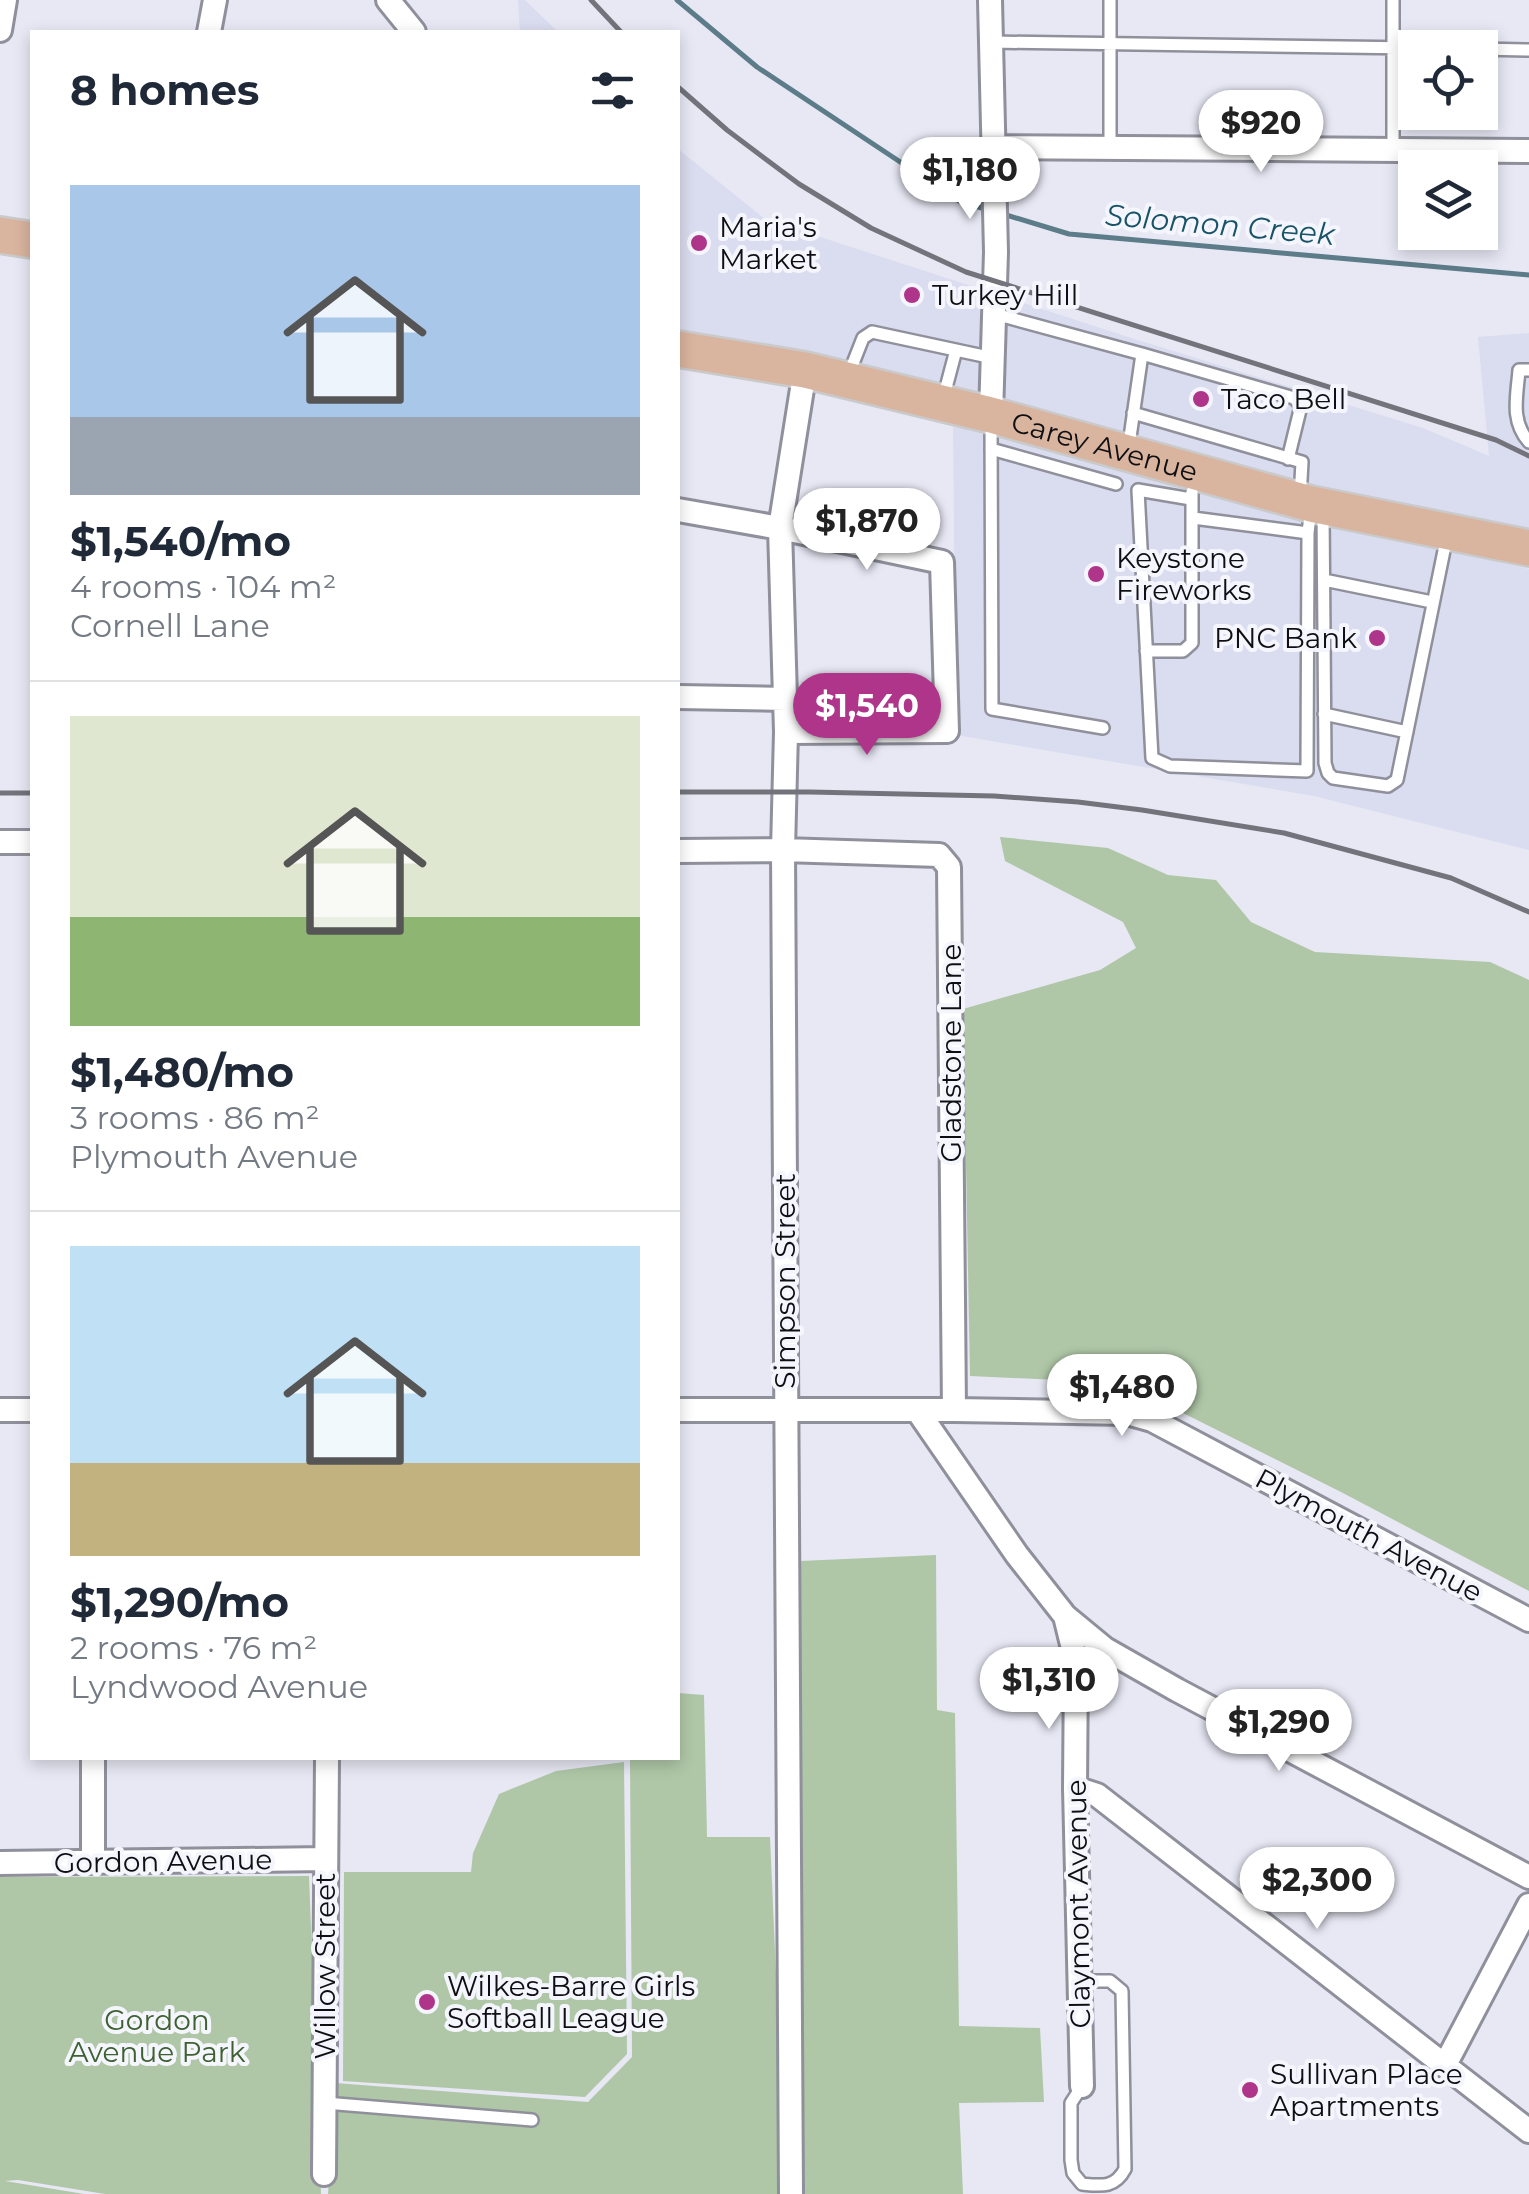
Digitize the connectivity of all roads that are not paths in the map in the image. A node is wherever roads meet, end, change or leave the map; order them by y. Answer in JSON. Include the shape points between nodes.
{"nodes":[{"id":1,"x":5,"y":0,"type":"edge"},
{"id":2,"x":215,"y":0,"type":"edge"},
{"id":3,"x":388,"y":0,"type":"edge"},
{"id":4,"x":990,"y":0,"type":"edge"},
{"id":5,"x":1110,"y":0,"type":"edge"},
{"id":6,"x":1393,"y":0,"type":"edge"},
{"id":7,"x":0,"y":30,"type":"edge"},
{"id":8,"x":209,"y":30,"type":"edge"},
{"id":9,"x":412,"y":30,"type":"edge"},
{"id":10,"x":991,"y":42,"type":"junction"},
{"id":11,"x":1110,"y":44,"type":"junction"},
{"id":12,"x":1393,"y":48,"type":"junction"},
{"id":13,"x":1398,"y":48,"type":"edge"},
{"id":14,"x":1498,"y":50,"type":"edge"},
{"id":15,"x":1529,"y":50,"type":"edge"},
{"id":16,"x":993,"y":147,"type":"junction"},
{"id":17,"x":1110,"y":148,"type":"junction"},
{"id":18,"x":1393,"y":150,"type":"junction"},
{"id":19,"x":1529,"y":151,"type":"edge"},
{"id":20,"x":0,"y":234,"type":"edge"},
{"id":21,"x":30,"y":240,"type":"edge"},
{"id":22,"x":995,"y":314,"type":"junction"},
{"id":23,"x":680,"y":349,"type":"edge"},
{"id":24,"x":956,"y":350,"type":"junction"},
{"id":25,"x":1142,"y":354,"type":"junction"},
{"id":26,"x":993,"y":358,"type":"junction"},
{"id":27,"x":805,"y":370,"type":"junction"},
{"id":28,"x":1529,"y":370,"type":"edge"},
{"id":29,"x":846,"y":380,"type":"junction"},
{"id":30,"x":942,"y":403,"type":"junction"},
{"id":31,"x":1134,"y":413,"type":"junction"},
{"id":32,"x":991,"y":432,"type":"junction"},
{"id":33,"x":1529,"y":442,"type":"edge"},
{"id":34,"x":1288,"y":458,"type":"junction"},
{"id":35,"x":1122,"y":469,"type":"junction"},
{"id":36,"x":1192,"y":486,"type":"junction"},
{"id":37,"x":680,"y":510,"type":"edge"},
{"id":38,"x":1310,"y":511,"type":"junction"},
{"id":39,"x":1193,"y":518,"type":"junction"},
{"id":40,"x":780,"y":528,"type":"junction"},
{"id":41,"x":1448,"y":532,"type":"junction"},
{"id":42,"x":1529,"y":548,"type":"edge"},
{"id":43,"x":1324,"y":580,"type":"junction"},
{"id":44,"x":1432,"y":602,"type":"junction"},
{"id":45,"x":1146,"y":652,"type":"junction"},
{"id":46,"x":680,"y":697,"type":"edge"},
{"id":47,"x":785,"y":699,"type":"junction"},
{"id":48,"x":1324,"y":714,"type":"junction"},
{"id":49,"x":1103,"y":728,"type":"dead end"},
{"id":50,"x":786,"y":732,"type":"junction"},
{"id":51,"x":1407,"y":732,"type":"junction"},
{"id":52,"x":0,"y":842,"type":"edge"},
{"id":53,"x":30,"y":842,"type":"edge"},
{"id":54,"x":783,"y":850,"type":"junction"},
{"id":55,"x":680,"y":851,"type":"edge"},
{"id":56,"x":0,"y":1410,"type":"edge"},
{"id":57,"x":30,"y":1410,"type":"edge"},
{"id":58,"x":680,"y":1410,"type":"edge"},
{"id":59,"x":917,"y":1410,"type":"junction"},
{"id":60,"x":954,"y":1410,"type":"junction"},
{"id":61,"x":786,"y":1411,"type":"junction"},
{"id":62,"x":1065,"y":1616,"type":"junction"},
{"id":63,"x":1529,"y":1620,"type":"edge"},
{"id":64,"x":93,"y":1760,"type":"edge"},
{"id":65,"x":326,"y":1760,"type":"edge"},
{"id":66,"x":1075,"y":1788,"type":"junction"},
{"id":67,"x":326,"y":1860,"type":"junction"},
{"id":68,"x":92,"y":1862,"type":"junction"},
{"id":69,"x":0,"y":1863,"type":"edge"},
{"id":70,"x":1529,"y":1877,"type":"edge"},
{"id":71,"x":1529,"y":1905,"type":"edge"},
{"id":72,"x":1079,"y":1982,"type":"junction"},
{"id":73,"x":1445,"y":2065,"type":"junction"},
{"id":74,"x":1082,"y":2086,"type":"joint"},
{"id":75,"x":325,"y":2103,"type":"junction"},
{"id":76,"x":532,"y":2120,"type":"dead end"},
{"id":77,"x":1529,"y":2132,"type":"edge"},
{"id":78,"x":324,"y":2174,"type":"dead end"},
{"id":79,"x":791,"y":2194,"type":"edge"}],
"edges":[{"from":1,"to":7,"type":"street"},
{"from":2,"to":8,"type":"street"},
{"from":3,"to":9,"type":"street"},
{"from":4,"to":10,"type":"street"},
{"from":5,"to":11,"type":"lane"},
{"from":6,"to":12,"type":"lane"},
{"from":10,"to":11,"type":"lane"},
{"from":10,"to":16,"type":"street"},
{"from":11,"to":12,"type":"lane"},
{"from":11,"to":17,"type":"lane"},
{"from":12,"to":13,"type":"lane"},
{"from":12,"to":18,"type":"lane"},
{"from":14,"to":15,"type":"lane"},
{"from":16,"to":17,"type":"street"},
{"from":16,"to":22,"type":"street"},
{"from":17,"to":18,"type":"street"},
{"from":18,"to":19,"type":"street"},
{"from":20,"to":21,"type":"main road"},
{"from":22,"to":25,"type":"lane"},
{"from":22,"to":26,"type":"street"},
{"from":23,"to":27,"type":"main road","name":"Carey Avenue"},
{"from":24,"to":26,"type":"lane"},
{"from":24,"to":29,"type":"lane","via":[[872,332],[863,338]]},
{"from":24,"to":30,"type":"lane"},
{"from":25,"to":31,"type":"lane"},
{"from":25,"to":34,"type":"lane","via":[[1294,398],[1302,406]]},
{"from":26,"to":32,"type":"street"},
{"from":27,"to":29,"type":"main road","name":"Carey Avenue"},
{"from":27,"to":40,"type":"street","name":"Simpson Street"},
{"from":28,"to":33,"type":"lane","via":[[1519,370],[1516,416]]},
{"from":29,"to":30,"type":"main road","name":"Carey Avenue"},
{"from":30,"to":32,"type":"main road","name":"Carey Avenue"},
{"from":31,"to":34,"type":"lane"},
{"from":31,"to":35,"type":"lane"},
{"from":32,"to":35,"type":"main road","name":"Carey Avenue"},
{"from":32,"to":49,"type":"lane","via":[[992,709]]},
{"from":34,"to":38,"type":"lane","via":[[1302,462]]},
{"from":35,"to":36,"type":"main road","name":"Carey Avenue"},
{"from":36,"to":38,"type":"main road","name":"Carey Avenue"},
{"from":36,"to":39,"type":"lane"},
{"from":36,"to":45,"type":"lane","via":[[1138,490]]},
{"from":37,"to":40,"type":"street"},
{"from":38,"to":39,"type":"lane"},
{"from":38,"to":41,"type":"main road","name":"Carey Avenue"},
{"from":38,"to":43,"type":"lane"},
{"from":38,"to":45,"type":"lane","via":[[1307,771],[1170,766],[1152,758]]},
{"from":39,"to":45,"type":"lane","via":[[1192,643],[1184,651]]},
{"from":40,"to":47,"type":"street","name":"Simpson Street"},
{"from":40,"to":50,"type":"street","via":[[942,562],[947,730]]},
{"from":41,"to":42,"type":"main road","name":"Carey Avenue"},
{"from":41,"to":44,"type":"lane"},
{"from":43,"to":44,"type":"lane"},
{"from":43,"to":48,"type":"lane"},
{"from":44,"to":51,"type":"lane"},
{"from":46,"to":47,"type":"street"},
{"from":47,"to":50,"type":"street","name":"Simpson Street"},
{"from":48,"to":51,"type":"lane"},
{"from":48,"to":51,"type":"lane","via":[[1325,763],[1333,778],[1388,786],[1397,780]]},
{"from":50,"to":54,"type":"street","name":"Simpson Street"},
{"from":52,"to":53,"type":"street"},
{"from":54,"to":55,"type":"street","name":"Gladstone Lane"},
{"from":54,"to":60,"type":"street","name":"Gladstone Lane","via":[[939,855],[949,867]]},
{"from":54,"to":61,"type":"street","name":"Simpson Street"},
{"from":56,"to":57,"type":"street"},
{"from":58,"to":61,"type":"street","name":"Plymouth Avenue"},
{"from":59,"to":60,"type":"street","name":"Plymouth Avenue"},
{"from":59,"to":61,"type":"street","name":"Plymouth Avenue"},
{"from":59,"to":62,"type":"street","name":"Claymont Avenue"},
{"from":60,"to":63,"type":"street","name":"Plymouth Avenue","via":[[1127,1413],[1152,1420]]},
{"from":61,"to":79,"type":"street","name":"Simpson Street"},
{"from":62,"to":66,"type":"street","name":"Claymont Avenue","via":[[1076,1662]]},
{"from":62,"to":70,"type":"street","via":[[1178,1690]]},
{"from":64,"to":68,"type":"street"},
{"from":65,"to":67,"type":"street","name":"Willow Street"},
{"from":66,"to":72,"type":"street","name":"Claymont Avenue"},
{"from":66,"to":73,"type":"street","via":[[1097,1795]]},
{"from":67,"to":68,"type":"street","name":"Gordon Avenue"},
{"from":67,"to":75,"type":"street","name":"Willow Street"},
{"from":68,"to":69,"type":"street","name":"Gordon Avenue"},
{"from":71,"to":73,"type":"street"},
{"from":72,"to":74,"type":"street","name":"Claymont Avenue"},
{"from":72,"to":74,"type":"lane","via":[[1110,1981],[1122,1991],[1125,2169],[1108,2186],[1082,2184],[1074,2173],[1071,2103]]},
{"from":73,"to":77,"type":"street"},
{"from":75,"to":76,"type":"lane"},
{"from":75,"to":78,"type":"street","name":"Willow Street"}]}
